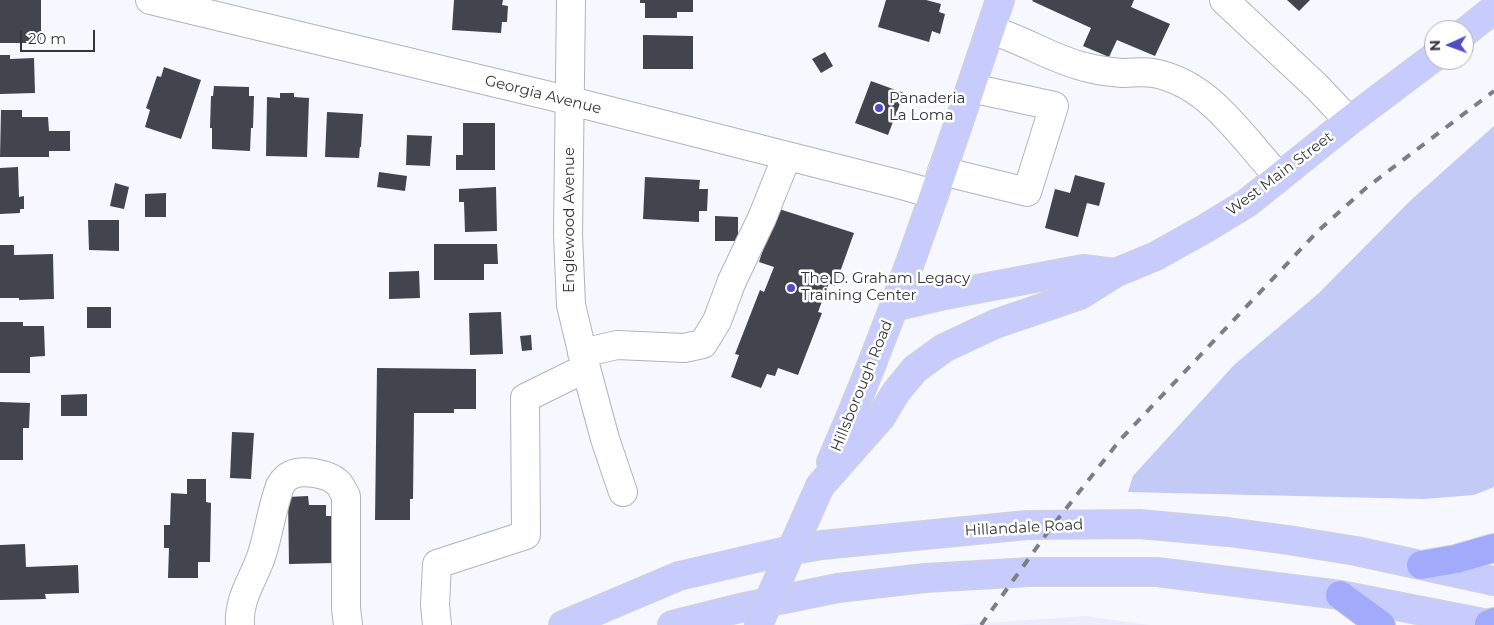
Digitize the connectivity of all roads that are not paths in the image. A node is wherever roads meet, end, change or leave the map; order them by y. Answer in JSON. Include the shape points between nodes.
{"nodes":[{"id":1,"x":150,"y":0,"type":"edge"},
{"id":2,"x":571,"y":0,"type":"edge"},
{"id":3,"x":1000,"y":0,"type":"edge"},
{"id":4,"x":1224,"y":0,"type":"edge"},
{"id":5,"x":1494,"y":9,"type":"edge"},
{"id":6,"x":1474,"y":25,"type":"edge"},
{"id":7,"x":990,"y":30,"type":"junction"},
{"id":8,"x":1424,"y":65,"type":"edge"},
{"id":9,"x":971,"y":88,"type":"junction"},
{"id":10,"x":570,"y":101,"type":"junction"},
{"id":11,"x":1349,"y":121,"type":"junction"},
{"id":12,"x":787,"y":156,"type":"junction"},
{"id":13,"x":1279,"y":177,"type":"junction"},
{"id":14,"x":938,"y":183,"type":"junction"},
{"id":15,"x":1115,"y":273,"type":"junction"},
{"id":16,"x":894,"y":307,"type":"junction"},
{"id":17,"x":584,"y":360,"type":"junction"},
{"id":18,"x":820,"y":486,"type":"junction"},
{"id":19,"x":623,"y":492,"type":"dead end"},
{"id":20,"x":1494,"y":548,"type":"edge"},
{"id":21,"x":1421,"y":565,"type":"junction"},
{"id":22,"x":1494,"y":581,"type":"edge"},
{"id":23,"x":1340,"y":595,"type":"junction"},
{"id":24,"x":1492,"y":624,"type":"edge"},
{"id":25,"x":240,"y":625,"type":"edge"},
{"id":26,"x":348,"y":625,"type":"edge"},
{"id":27,"x":437,"y":625,"type":"edge"},
{"id":28,"x":563,"y":625,"type":"edge"},
{"id":29,"x":672,"y":625,"type":"edge"},
{"id":30,"x":758,"y":625,"type":"edge"},
{"id":31,"x":1381,"y":625,"type":"edge"}],
"edges":[{"from":1,"to":10,"type":"street","name":"Georgia Avenue"},
{"from":2,"to":10,"type":"street","name":"Englewood Avenue"},
{"from":3,"to":7,"type":"main road","name":"Hillsborough Road"},
{"from":4,"to":11,"type":"street"},
{"from":5,"to":6,"type":"main road"},
{"from":7,"to":9,"type":"main road","name":"Hillsborough Road"},
{"from":7,"to":13,"type":"street","via":[[1085,67],[1122,73],[1152,72],[1177,80],[1201,94],[1226,115]]},
{"from":8,"to":11,"type":"main road","name":"West Main Street"},
{"from":9,"to":14,"type":"main road","name":"Hillsborough Road"},
{"from":9,"to":14,"type":"street","name":"Georgia Avenue","via":[[1054,106],[1027,192]]},
{"from":10,"to":12,"type":"street","name":"Georgia Avenue"},
{"from":10,"to":17,"type":"street","name":"Englewood Avenue","via":[[568,234],[571,305]]},
{"from":11,"to":13,"type":"main road","name":"West Main Street"},
{"from":12,"to":14,"type":"street","name":"Georgia Avenue","via":[[898,184]]},
{"from":12,"to":17,"type":"street","via":[[717,321],[703,344],[684,348],[617,345]]},
{"from":13,"to":15,"type":"main road","name":"West Main Street","via":[[1206,228],[1156,256]]},
{"from":14,"to":16,"type":"main road","name":"Hillsborough Road"},
{"from":15,"to":16,"type":"main road","name":"West Main Street","via":[[1083,269]]},
{"from":15,"to":18,"type":"main road","name":"West Main Street","via":[[1080,295],[995,324],[944,348],[915,369],[881,417]]},
{"from":16,"to":18,"type":"main road","name":"Hillsborough Road"},
{"from":17,"to":19,"type":"street","name":"Englewood Avenue"},
{"from":17,"to":27,"type":"street","via":[[524,398],[526,535],[437,564]]},
{"from":18,"to":30,"type":"main road","name":"Hillsborough Road","bridge":true},
{"from":20,"to":21,"type":"highway"},
{"from":21,"to":22,"type":"main road","name":"Hillandale Road"},
{"from":21,"to":28,"type":"main road","name":"Hillandale Road","via":[[1346,549],[1228,532],[1139,524],[1027,525],[822,545],[782,552],[679,576]]},
{"from":23,"to":24,"type":"main road"},
{"from":23,"to":29,"type":"main road","via":[[1157,572],[1030,572],[925,578],[838,588]]},
{"from":23,"to":31,"type":"highway"},
{"from":25,"to":26,"type":"street","via":[[240,608],[262,555],[280,486],[293,474],[303,472],[318,473],[338,482],[346,496]]}]}
